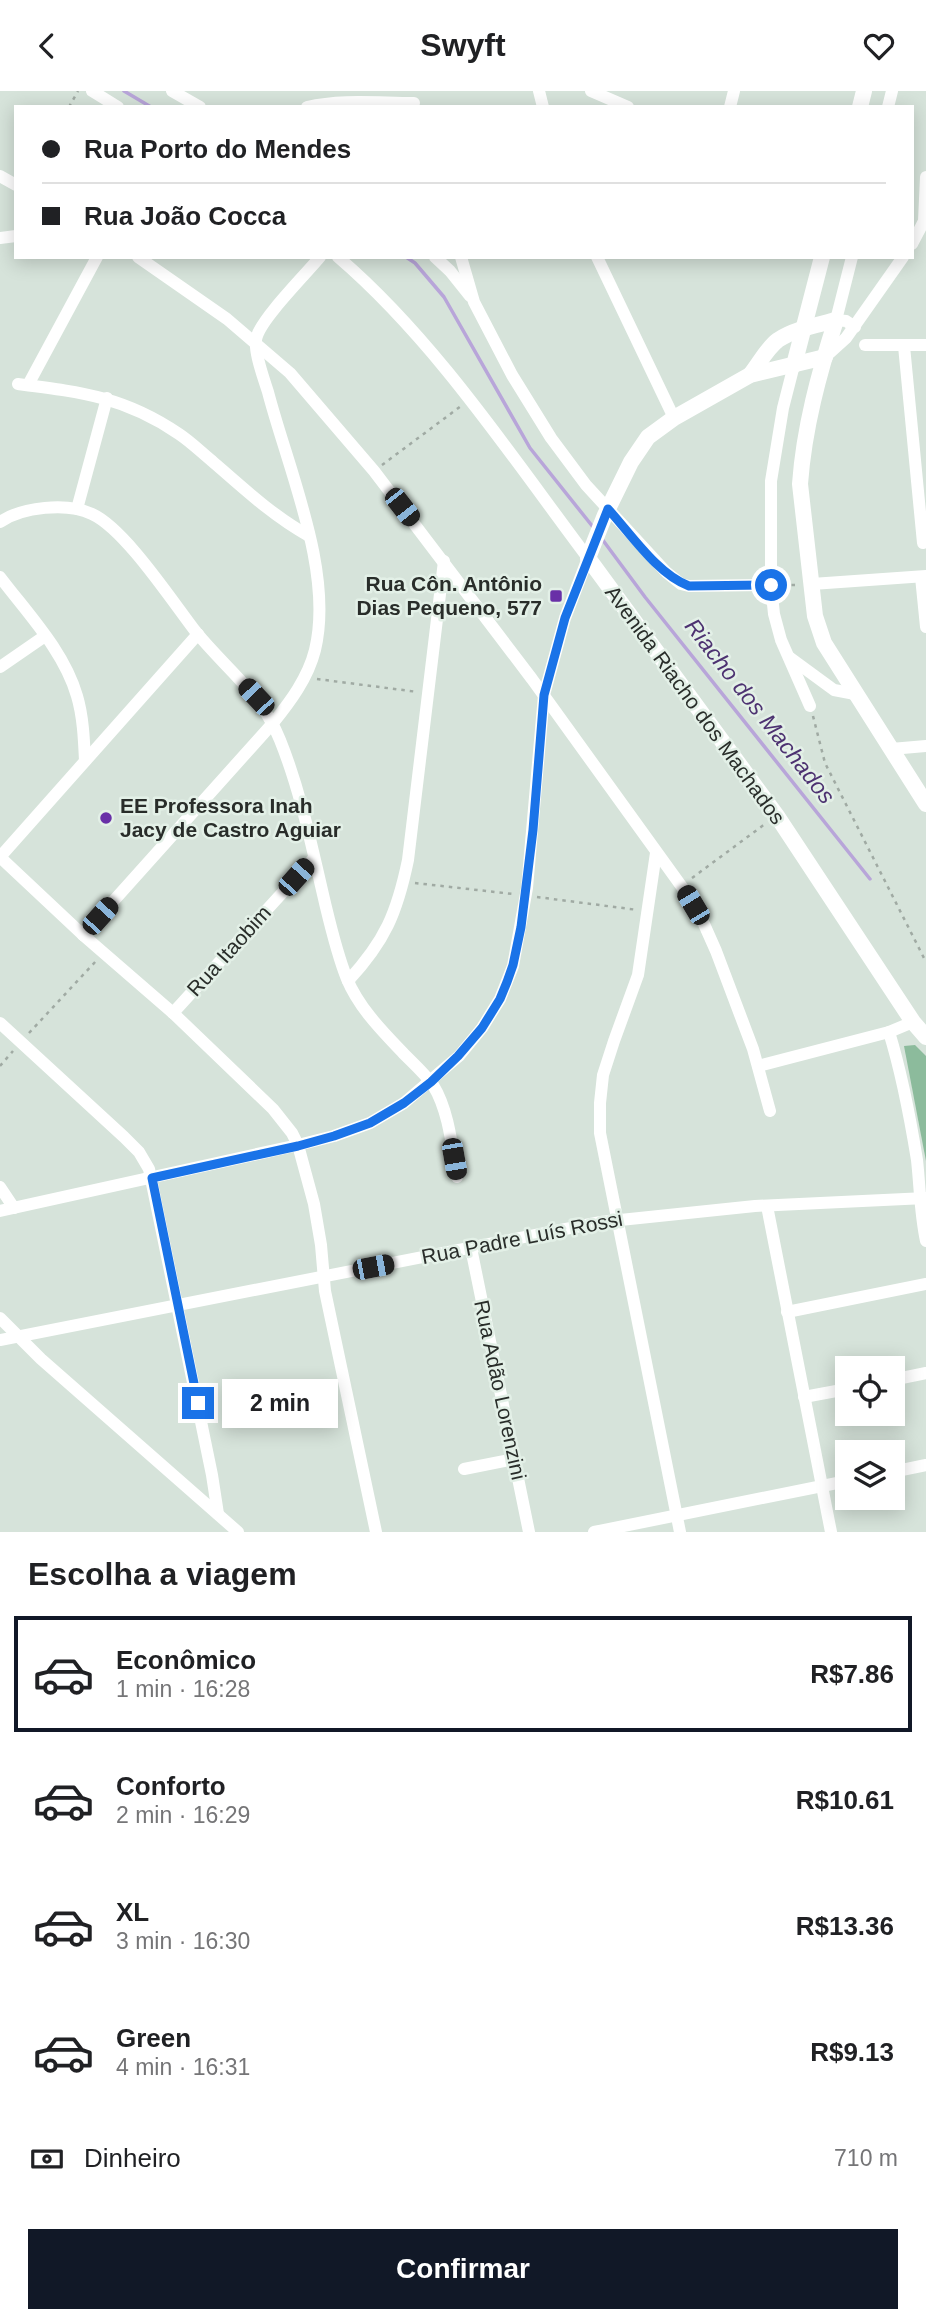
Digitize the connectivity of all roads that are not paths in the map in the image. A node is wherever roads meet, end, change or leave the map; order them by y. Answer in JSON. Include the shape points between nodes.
{"nodes":[{"id":1,"x":92,"y":91,"type":"edge"},
{"id":2,"x":172,"y":91,"type":"edge"},
{"id":3,"x":336,"y":91,"type":"edge"},
{"id":4,"x":591,"y":91,"type":"edge"},
{"id":5,"x":613,"y":96,"type":"edge"},
{"id":6,"x":413,"y":100,"type":"edge"},
{"id":7,"x":326,"y":102,"type":"junction"},
{"id":8,"x":115,"y":105,"type":"edge"},
{"id":9,"x":196,"y":105,"type":"edge"},
{"id":10,"x":315,"y":105,"type":"edge"},
{"id":11,"x":926,"y":177,"type":"edge"},
{"id":12,"x":925,"y":221,"type":"edge"},
{"id":13,"x":914,"y":240,"type":"edge"},
{"id":14,"x":96,"y":259,"type":"edge"},
{"id":15,"x":141,"y":259,"type":"edge"},
{"id":16,"x":318,"y":259,"type":"edge"},
{"id":17,"x":340,"y":259,"type":"edge"},
{"id":18,"x":437,"y":259,"type":"edge"},
{"id":19,"x":462,"y":259,"type":"edge"},
{"id":20,"x":598,"y":259,"type":"edge"},
{"id":21,"x":822,"y":259,"type":"edge"},
{"id":22,"x":851,"y":259,"type":"edge"},
{"id":23,"x":902,"y":259,"type":"edge"},
{"id":24,"x":474,"y":302,"type":"junction"},
{"id":25,"x":836,"y":320,"type":"junction"},
{"id":26,"x":855,"y":327,"type":"junction"},
{"id":27,"x":804,"y":329,"type":"junction"},
{"id":28,"x":256,"y":341,"type":"junction"},
{"id":29,"x":865,"y":345,"type":"dead end"},
{"id":30,"x":926,"y":345,"type":"edge"},
{"id":31,"x":904,"y":346,"type":"junction"},
{"id":32,"x":825,"y":357,"type":"junction"},
{"id":33,"x":794,"y":365,"type":"junction"},
{"id":34,"x":750,"y":375,"type":"junction"},
{"id":35,"x":107,"y":398,"type":"junction"},
{"id":36,"x":674,"y":418,"type":"junction"},
{"id":37,"x":77,"y":509,"type":"junction"},
{"id":38,"x":606,"y":512,"type":"junction"},
{"id":39,"x":0,"y":522,"type":"edge"},
{"id":40,"x":309,"y":536,"type":"junction"},
{"id":41,"x":923,"y":543,"type":"dead end"},
{"id":42,"x":588,"y":558,"type":"junction"},
{"id":43,"x":444,"y":561,"type":"junction"},
{"id":44,"x":923,"y":576,"type":"edge"},
{"id":45,"x":0,"y":577,"type":"edge"},
{"id":46,"x":811,"y":584,"type":"junction"},
{"id":47,"x":771,"y":585,"type":"junction"},
{"id":48,"x":926,"y":627,"type":"edge"},
{"id":49,"x":198,"y":634,"type":"junction"},
{"id":50,"x":45,"y":636,"type":"junction"},
{"id":51,"x":788,"y":657,"type":"junction"},
{"id":52,"x":0,"y":667,"type":"edge"},
{"id":53,"x":855,"y":694,"type":"junction"},
{"id":54,"x":544,"y":695,"type":"junction"},
{"id":55,"x":810,"y":706,"type":"road end"},
{"id":56,"x":273,"y":723,"type":"junction"},
{"id":57,"x":926,"y":747,"type":"edge"},
{"id":58,"x":891,"y":749,"type":"junction"},
{"id":59,"x":85,"y":761,"type":"junction"},
{"id":60,"x":926,"y":804,"type":"edge"},
{"id":61,"x":656,"y":853,"type":"junction"},
{"id":62,"x":0,"y":857,"type":"edge"},
{"id":63,"x":314,"y":858,"type":"junction"},
{"id":64,"x":83,"y":935,"type":"junction"},
{"id":65,"x":348,"y":981,"type":"junction"},
{"id":66,"x":173,"y":1013,"type":"junction"},
{"id":67,"x":913,"y":1022,"type":"junction"},
{"id":68,"x":0,"y":1023,"type":"edge"},
{"id":69,"x":889,"y":1032,"type":"junction"},
{"id":70,"x":926,"y":1037,"type":"edge"},
{"id":71,"x":758,"y":1066,"type":"junction"},
{"id":72,"x":431,"y":1082,"type":"junction"},
{"id":73,"x":770,"y":1111,"type":"dead end"},
{"id":74,"x":298,"y":1146,"type":"junction"},
{"id":75,"x":457,"y":1177,"type":"dead end"},
{"id":76,"x":152,"y":1178,"type":"junction"},
{"id":77,"x":0,"y":1187,"type":"edge"},
{"id":78,"x":923,"y":1198,"type":"edge"},
{"id":79,"x":767,"y":1206,"type":"junction"},
{"id":80,"x":14,"y":1208,"type":"junction"},
{"id":81,"x":0,"y":1210,"type":"edge"},
{"id":82,"x":617,"y":1220,"type":"junction"},
{"id":83,"x":926,"y":1241,"type":"edge"},
{"id":84,"x":471,"y":1248,"type":"junction"},
{"id":85,"x":324,"y":1276,"type":"junction"},
{"id":86,"x":926,"y":1284,"type":"edge"},
{"id":87,"x":178,"y":1306,"type":"junction"},
{"id":88,"x":787,"y":1312,"type":"junction"},
{"id":89,"x":0,"y":1318,"type":"edge"},
{"id":90,"x":18,"y":1337,"type":"junction"},
{"id":91,"x":0,"y":1340,"type":"edge"},
{"id":92,"x":926,"y":1373,"type":"edge"},
{"id":93,"x":905,"y":1377,"type":"edge"},
{"id":94,"x":835,"y":1391,"type":"edge"},
{"id":95,"x":804,"y":1397,"type":"junction"},
{"id":96,"x":514,"y":1459,"type":"junction"},
{"id":97,"x":926,"y":1465,"type":"edge"},
{"id":98,"x":464,"y":1469,"type":"dead end"},
{"id":99,"x":905,"y":1469,"type":"edge"},
{"id":100,"x":835,"y":1483,"type":"edge"},
{"id":101,"x":822,"y":1486,"type":"junction"},
{"id":102,"x":218,"y":1514,"type":"junction"},
{"id":103,"x":677,"y":1516,"type":"junction"},
{"id":104,"x":238,"y":1532,"type":"edge"},
{"id":105,"x":376,"y":1532,"type":"edge"},
{"id":106,"x":529,"y":1532,"type":"edge"},
{"id":107,"x":594,"y":1532,"type":"edge"},
{"id":108,"x":680,"y":1532,"type":"edge"},
{"id":109,"x":831,"y":1532,"type":"edge"}],
"edges":[{"from":1,"to":8,"type":"street"},
{"from":2,"to":9,"type":"street"},
{"from":3,"to":7,"type":"street"},
{"from":4,"to":5,"type":"street"},
{"from":6,"to":7,"type":"street"},
{"from":7,"to":10,"type":"street"},
{"from":11,"to":12,"type":"street"},
{"from":12,"to":13,"type":"street"},
{"from":14,"to":35,"type":"street","via":[[23,385]]},
{"from":15,"to":28,"type":"street"},
{"from":16,"to":28,"type":"street","via":[[262,327]]},
{"from":17,"to":42,"type":"street","name":"Avenida Riacho dos Machados","via":[[392,309],[470,400]]},
{"from":18,"to":24,"type":"street"},
{"from":19,"to":24,"type":"street"},
{"from":20,"to":36,"type":"street"},
{"from":21,"to":27,"type":"main road"},
{"from":22,"to":25,"type":"street"},
{"from":23,"to":26,"type":"street"},
{"from":24,"to":38,"type":"street","via":[[551,438]]},
{"from":25,"to":26,"type":"street"},
{"from":25,"to":27,"type":"main road"},
{"from":25,"to":32,"type":"main road"},
{"from":26,"to":32,"type":"street"},
{"from":27,"to":33,"type":"main road"},
{"from":27,"to":34,"type":"main road","via":[[775,343]]},
{"from":28,"to":40,"type":"street"},
{"from":28,"to":43,"type":"street","via":[[290,373],[374,471]]},
{"from":29,"to":31,"type":"street"},
{"from":30,"to":31,"type":"street"},
{"from":31,"to":41,"type":"street"},
{"from":32,"to":33,"type":"main road"},
{"from":32,"to":46,"type":"main road","via":[[801,465]]},
{"from":33,"to":34,"type":"main road"},
{"from":33,"to":47,"type":"street","via":[[774,451]]},
{"from":34,"to":36,"type":"main road"},
{"from":35,"to":37,"type":"street"},
{"from":35,"to":40,"type":"street","via":[[182,435],[281,520]]},
{"from":36,"to":38,"type":"main road","via":[[640,445]]},
{"from":37,"to":39,"type":"street","via":[[27,510]]},
{"from":37,"to":49,"type":"street","via":[[112,527]]},
{"from":38,"to":42,"type":"main road"},
{"from":38,"to":47,"type":"street","via":[[666,572],[689,586]]},
{"from":40,"to":56,"type":"street","via":[[319,585],[320,619],[314,652],[304,677]]},
{"from":42,"to":54,"type":"street","via":[[565,618]]},
{"from":42,"to":67,"type":"main road","name":"Avenida Riacho dos Machados","via":[[776,816]]},
{"from":43,"to":54,"type":"street"},
{"from":43,"to":65,"type":"street","via":[[404,882],[387,931]]},
{"from":44,"to":46,"type":"street"},
{"from":44,"to":48,"type":"street"},
{"from":45,"to":50,"type":"street"},
{"from":46,"to":53,"type":"main road","via":[[824,643]]},
{"from":47,"to":51,"type":"street","via":[[774,614]]},
{"from":49,"to":56,"type":"street","via":[[256,697]]},
{"from":49,"to":59,"type":"street"},
{"from":50,"to":52,"type":"street"},
{"from":50,"to":59,"type":"street","via":[[68,671],[78,697]]},
{"from":51,"to":53,"type":"street","via":[[834,690]]},
{"from":51,"to":55,"type":"street"},
{"from":53,"to":58,"type":"main road"},
{"from":54,"to":61,"type":"street"},
{"from":54,"to":72,"type":"street","via":[[528,877],[513,965],[482,1028]]},
{"from":56,"to":63,"type":"street","via":[[295,783]]},
{"from":56,"to":64,"type":"street"},
{"from":57,"to":58,"type":"street"},
{"from":58,"to":60,"type":"main road"},
{"from":59,"to":62,"type":"street"},
{"from":61,"to":71,"type":"street","via":[[704,924]]},
{"from":61,"to":82,"type":"street","via":[[638,975],[608,1058],[600,1103],[600,1133]]},
{"from":62,"to":64,"type":"street"},
{"from":63,"to":65,"type":"street"},
{"from":63,"to":66,"type":"street","name":"Rua Itaobim"},
{"from":64,"to":66,"type":"street"},
{"from":65,"to":72,"type":"street","via":[[382,1031]]},
{"from":66,"to":74,"type":"street","via":[[279,1115]]},
{"from":67,"to":69,"type":"street"},
{"from":67,"to":70,"type":"main road","name":"Avenida Riacho dos Machados"},
{"from":68,"to":76,"type":"street","via":[[139,1152]]},
{"from":69,"to":71,"type":"street"},
{"from":69,"to":78,"type":"street"},
{"from":71,"to":73,"type":"street"},
{"from":72,"to":74,"type":"street","via":[[370,1123]]},
{"from":72,"to":75,"type":"street","via":[[443,1108]]},
{"from":74,"to":76,"type":"street"},
{"from":74,"to":85,"type":"street","via":[[314,1204]]},
{"from":76,"to":80,"type":"street"},
{"from":76,"to":87,"type":"street"},
{"from":77,"to":80,"type":"street"},
{"from":78,"to":79,"type":"street","name":"Rua Padre Luís Rossi"},
{"from":78,"to":83,"type":"street"},
{"from":79,"to":82,"type":"street","name":"Rua Padre Luís Rossi"},
{"from":79,"to":88,"type":"street"},
{"from":80,"to":81,"type":"street"},
{"from":82,"to":84,"type":"street","name":"Rua Padre Luís Rossi"},
{"from":82,"to":103,"type":"street"},
{"from":84,"to":85,"type":"street","name":"Rua Padre Luís Rossi"},
{"from":84,"to":96,"type":"street","name":"Rua Adão Lorenzini"},
{"from":85,"to":87,"type":"street","name":"Rua Padre Luís Rossi"},
{"from":85,"to":105,"type":"street"},
{"from":86,"to":88,"type":"street"},
{"from":87,"to":90,"type":"street","name":"Rua Padre Luís Rossi"},
{"from":87,"to":102,"type":"street"},
{"from":88,"to":95,"type":"street"},
{"from":89,"to":90,"type":"street"},
{"from":90,"to":91,"type":"street","name":"Rua Padre Luís Rossi"},
{"from":90,"to":102,"type":"street"},
{"from":92,"to":93,"type":"street"},
{"from":94,"to":95,"type":"street"},
{"from":95,"to":101,"type":"street"},
{"from":96,"to":98,"type":"street"},
{"from":96,"to":106,"type":"street","name":"Rua Adão Lorenzini"},
{"from":97,"to":99,"type":"street"},
{"from":100,"to":101,"type":"street"},
{"from":101,"to":103,"type":"street"},
{"from":101,"to":109,"type":"street"},
{"from":102,"to":104,"type":"street"},
{"from":103,"to":107,"type":"street"},
{"from":103,"to":108,"type":"street"}]}
